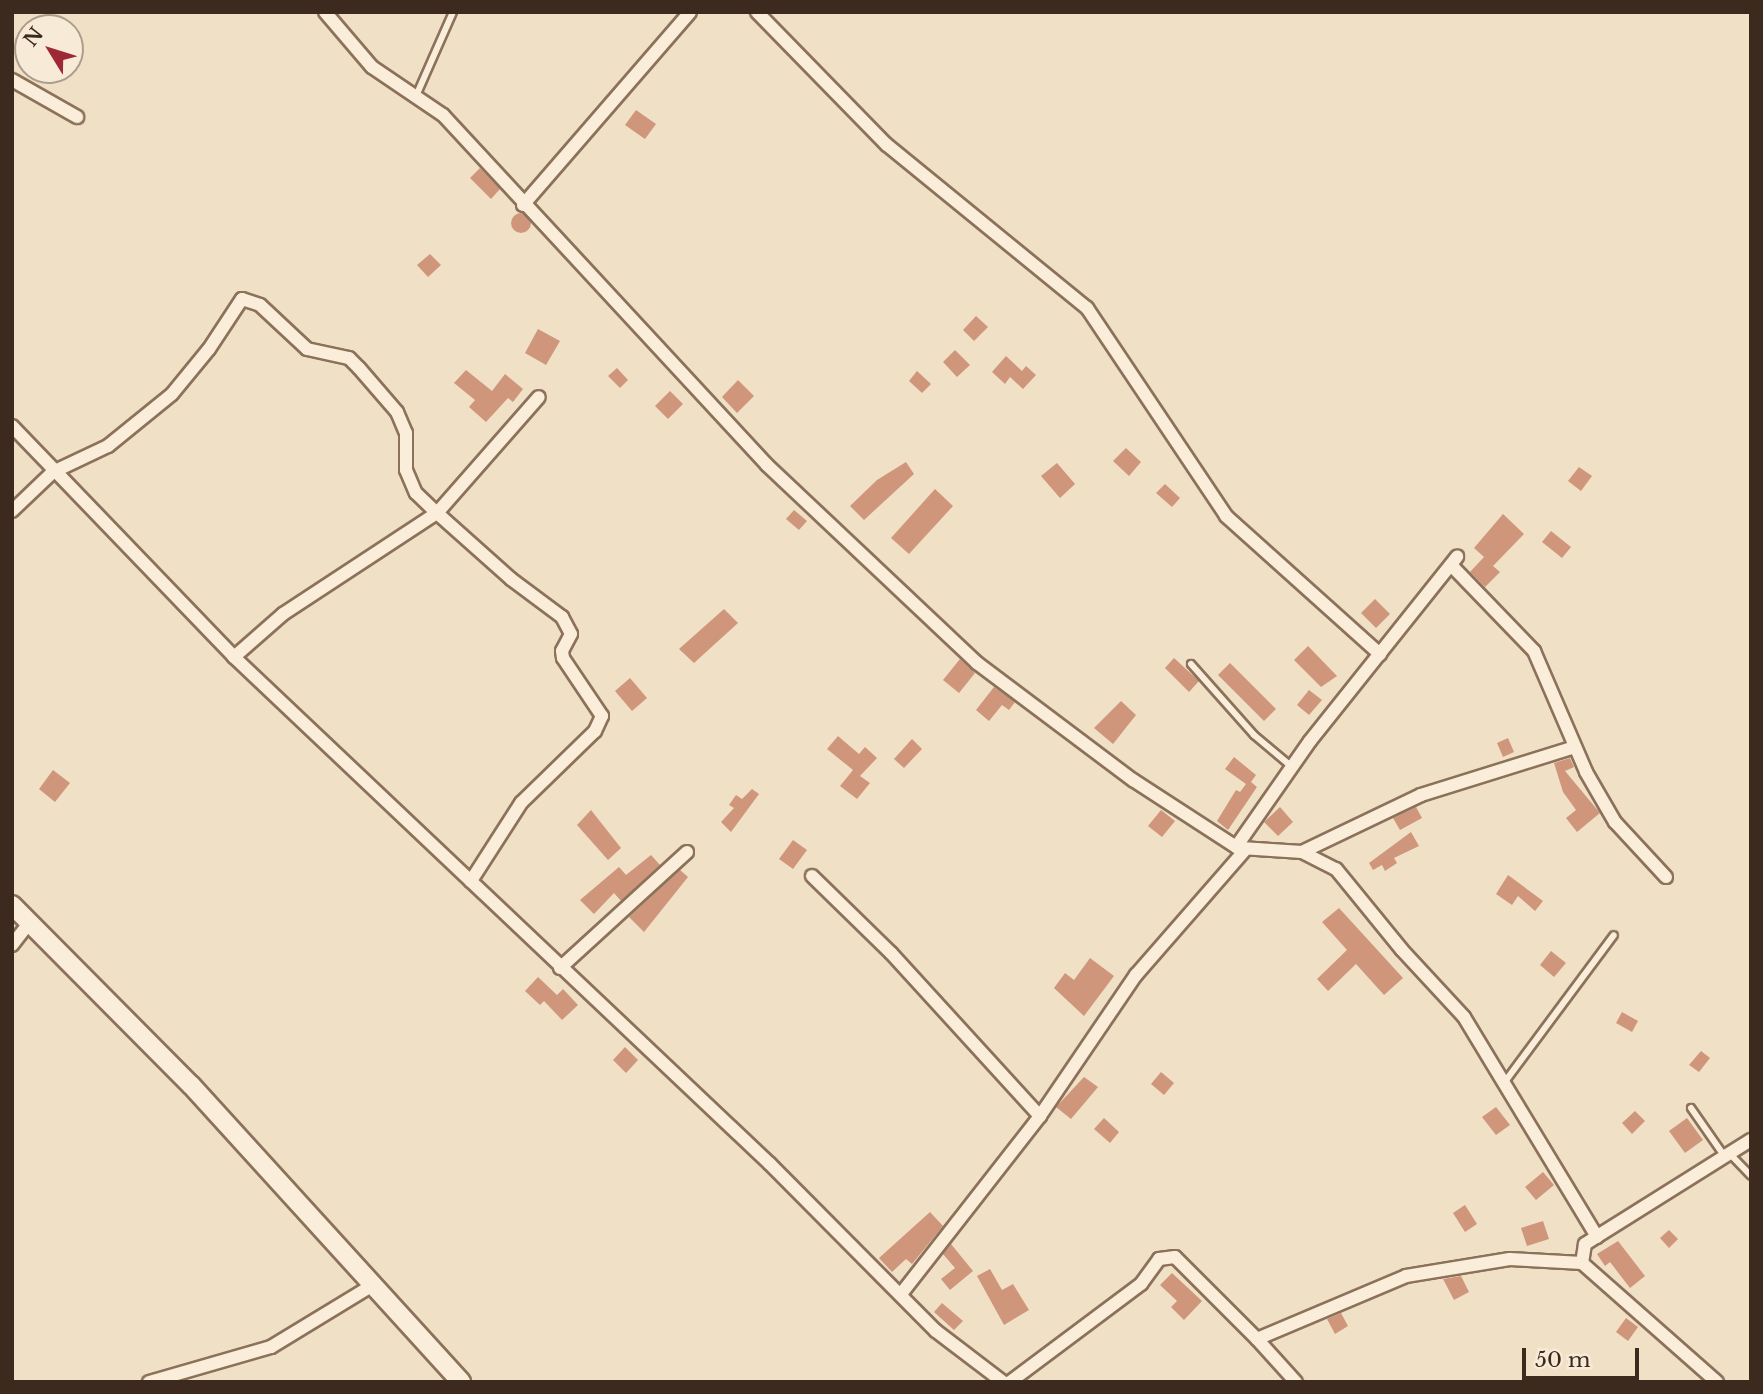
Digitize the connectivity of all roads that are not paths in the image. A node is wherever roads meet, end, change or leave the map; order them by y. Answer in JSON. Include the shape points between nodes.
{"nodes":[{"id":1,"x":325,"y":12,"type":"edge"},
{"id":2,"x":453,"y":12,"type":"edge"},
{"id":3,"x":690,"y":12,"type":"edge"},
{"id":4,"x":757,"y":12,"type":"edge"},
{"id":5,"x":12,"y":80,"type":"edge"},
{"id":6,"x":416,"y":96,"type":"junction"},
{"id":7,"x":77,"y":117,"type":"dead end"},
{"id":8,"x":523,"y":205,"type":"junction"},
{"id":9,"x":539,"y":397,"type":"dead end"},
{"id":10,"x":12,"y":426,"type":"edge"},
{"id":11,"x":53,"y":472,"type":"junction"},
{"id":12,"x":12,"y":511,"type":"edge"},
{"id":13,"x":437,"y":513,"type":"junction"},
{"id":14,"x":1380,"y":654,"type":"junction"},
{"id":15,"x":234,"y":657,"type":"junction"},
{"id":16,"x":1191,"y":664,"type":"dead end"},
{"id":17,"x":1575,"y":747,"type":"junction"},
{"id":18,"x":1291,"y":766,"type":"junction"},
{"id":19,"x":1241,"y":848,"type":"junction"},
{"id":20,"x":687,"y":852,"type":"dead end"},
{"id":21,"x":1301,"y":852,"type":"junction"},
{"id":22,"x":812,"y":876,"type":"dead end"},
{"id":23,"x":1666,"y":877,"type":"dead end"},
{"id":24,"x":471,"y":881,"type":"junction"},
{"id":25,"x":12,"y":905,"type":"edge"},
{"id":26,"x":30,"y":922,"type":"junction"},
{"id":27,"x":1614,"y":935,"type":"dead end"},
{"id":28,"x":12,"y":945,"type":"edge"},
{"id":29,"x":560,"y":968,"type":"junction"},
{"id":30,"x":1504,"y":1083,"type":"junction"},
{"id":31,"x":1691,"y":1108,"type":"dead end"},
{"id":32,"x":1040,"y":1116,"type":"junction"},
{"id":33,"x":1751,"y":1140,"type":"edge"},
{"id":34,"x":1727,"y":1156,"type":"junction"},
{"id":35,"x":1751,"y":1176,"type":"edge"},
{"id":36,"x":1597,"y":1237,"type":"junction"},
{"id":37,"x":1582,"y":1263,"type":"junction"},
{"id":38,"x":373,"y":1285,"type":"junction"},
{"id":39,"x":901,"y":1294,"type":"junction"},
{"id":40,"x":1257,"y":1339,"type":"junction"},
{"id":41,"x":149,"y":1382,"type":"edge"},
{"id":42,"x":461,"y":1382,"type":"edge"},
{"id":43,"x":1003,"y":1382,"type":"edge"},
{"id":44,"x":1010,"y":1382,"type":"edge"},
{"id":45,"x":1296,"y":1382,"type":"edge"},
{"id":46,"x":1717,"y":1382,"type":"edge"}],
"edges":[{"from":1,"to":6,"type":"street","via":[[372,67]]},
{"from":2,"to":6,"type":"lane"},
{"from":3,"to":8,"type":"street"},
{"from":4,"to":14,"type":"street","via":[[887,145],[1087,308],[1226,516]]},
{"from":5,"to":7,"type":"street"},
{"from":6,"to":8,"type":"street","via":[[443,115]]},
{"from":8,"to":19,"type":"street","via":[[767,465],[978,663],[1133,780]]},
{"from":9,"to":13,"type":"street"},
{"from":10,"to":11,"type":"street"},
{"from":11,"to":12,"type":"street"},
{"from":11,"to":13,"type":"street","via":[[108,446],[172,394],[236,306],[246,299],[260,305],[307,349],[349,358],[359,368],[397,412],[406,433],[411,481],[416,493]]},
{"from":11,"to":15,"type":"street"},
{"from":13,"to":15,"type":"street","via":[[283,614]]},
{"from":13,"to":24,"type":"street","via":[[510,579],[562,617],[571,634],[563,658],[602,716],[595,731],[521,803]]},
{"from":14,"to":17,"type":"street","via":[[1454,561],[1534,651]]},
{"from":14,"to":18,"type":"street"},
{"from":15,"to":24,"type":"street"},
{"from":16,"to":18,"type":"lane","via":[[1254,735]]},
{"from":17,"to":21,"type":"street","via":[[1421,795]]},
{"from":17,"to":23,"type":"street","via":[[1615,822]]},
{"from":18,"to":19,"type":"street"},
{"from":19,"to":21,"type":"street"},
{"from":19,"to":32,"type":"street","via":[[1136,975]]},
{"from":20,"to":29,"type":"street"},
{"from":21,"to":30,"type":"street","via":[[1336,869],[1464,1017]]},
{"from":22,"to":32,"type":"street","via":[[891,953]]},
{"from":24,"to":29,"type":"street"},
{"from":25,"to":26,"type":"street"},
{"from":26,"to":28,"type":"street"},
{"from":26,"to":38,"type":"street","via":[[191,1085]]},
{"from":27,"to":30,"type":"lane"},
{"from":29,"to":39,"type":"street"},
{"from":30,"to":36,"type":"street"},
{"from":31,"to":34,"type":"lane"},
{"from":32,"to":39,"type":"street"},
{"from":33,"to":34,"type":"street"},
{"from":34,"to":35,"type":"lane"},
{"from":34,"to":36,"type":"street"},
{"from":36,"to":37,"type":"street","via":[[1585,1244]]},
{"from":37,"to":40,"type":"street","via":[[1510,1259],[1406,1276]]},
{"from":37,"to":46,"type":"street"},
{"from":38,"to":41,"type":"street","via":[[271,1347]]},
{"from":38,"to":42,"type":"street"},
{"from":39,"to":43,"type":"street","via":[[936,1331]]},
{"from":40,"to":44,"type":"street","via":[[1175,1257],[1159,1259],[1141,1284]]},
{"from":40,"to":45,"type":"street"}]}
